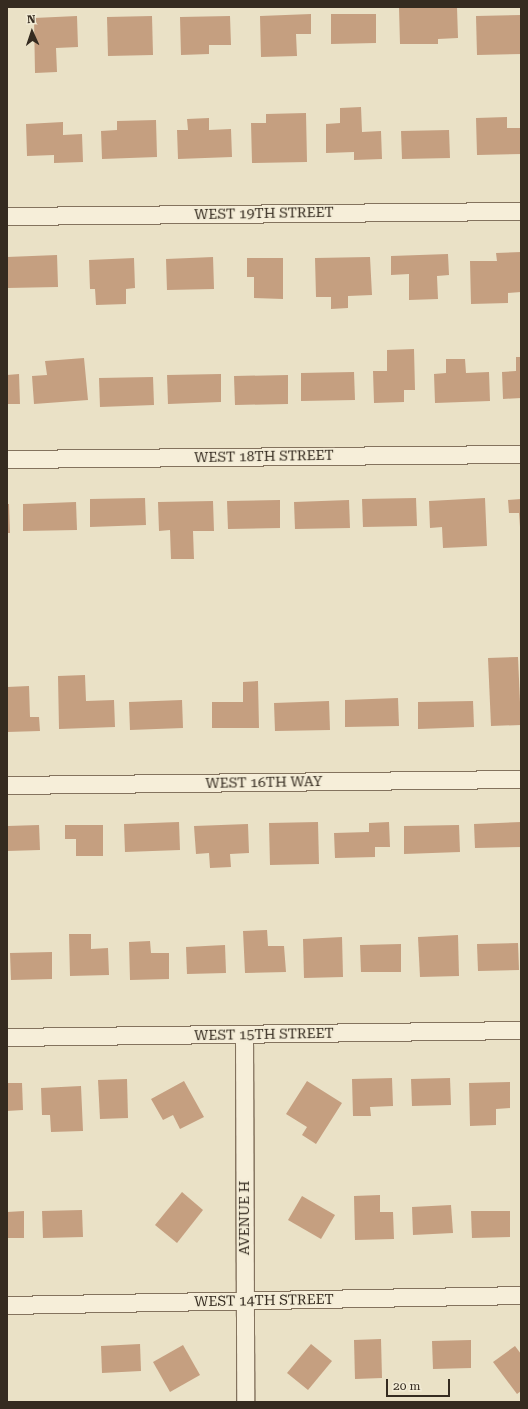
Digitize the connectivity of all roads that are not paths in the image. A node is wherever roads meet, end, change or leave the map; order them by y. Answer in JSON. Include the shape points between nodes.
{"nodes":[{"id":1,"x":521,"y":211,"type":"edge"},
{"id":2,"x":7,"y":216,"type":"edge"},
{"id":3,"x":521,"y":454,"type":"edge"},
{"id":4,"x":7,"y":459,"type":"edge"},
{"id":5,"x":521,"y":779,"type":"edge"},
{"id":6,"x":7,"y":784,"type":"edge"},
{"id":7,"x":521,"y":1030,"type":"edge"},
{"id":8,"x":244,"y":1035,"type":"junction"},
{"id":9,"x":7,"y":1037,"type":"edge"},
{"id":10,"x":521,"y":1295,"type":"edge"},
{"id":11,"x":243,"y":1301,"type":"junction"},
{"id":12,"x":7,"y":1305,"type":"edge"},
{"id":13,"x":245,"y":1402,"type":"edge"}],
"edges":[{"from":1,"to":2,"type":"street","name":"WEST 19TH STREET"},
{"from":3,"to":4,"type":"street","name":"WEST 18TH STREET"},
{"from":5,"to":6,"type":"street","name":"WEST 16TH WAY"},
{"from":7,"to":8,"type":"street","name":"WEST 15TH STREET"},
{"from":8,"to":9,"type":"street","name":"WEST 15TH STREET"},
{"from":8,"to":11,"type":"street","name":"AVENUE H"},
{"from":10,"to":11,"type":"street","name":"WEST 14TH STREET"},
{"from":11,"to":12,"type":"street","name":"WEST 14TH STREET"},
{"from":11,"to":13,"type":"street","name":"AVENUE H"}]}
